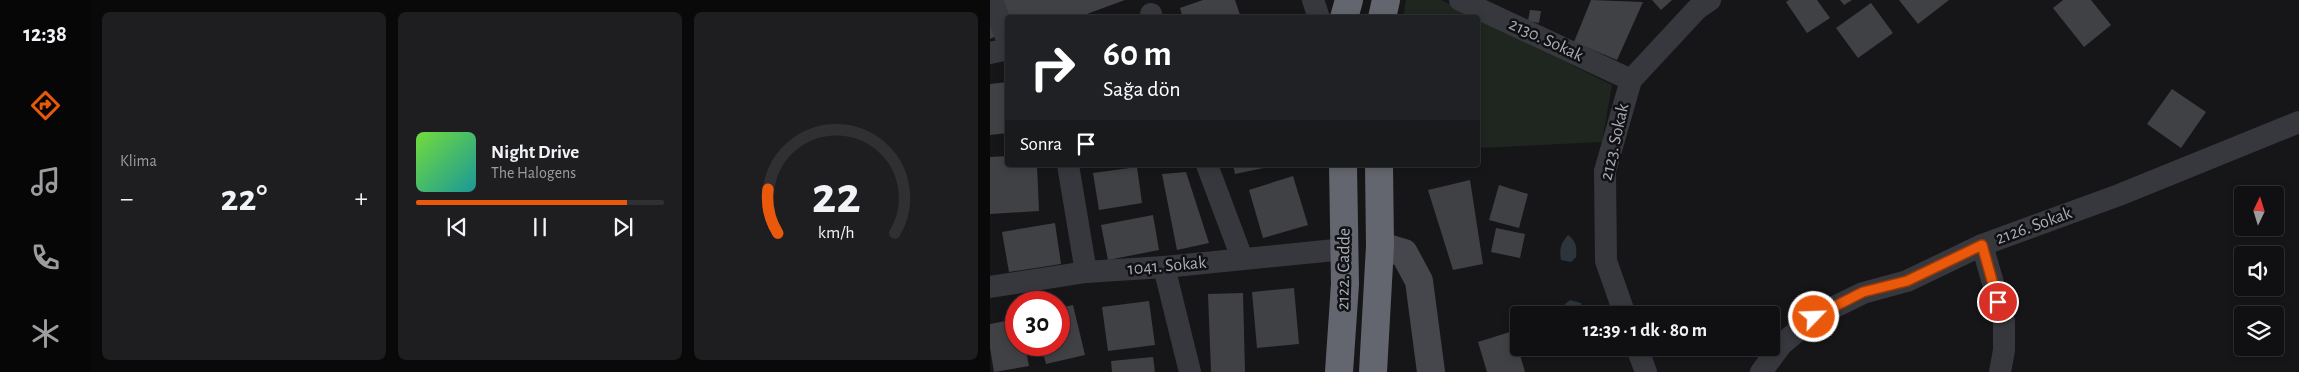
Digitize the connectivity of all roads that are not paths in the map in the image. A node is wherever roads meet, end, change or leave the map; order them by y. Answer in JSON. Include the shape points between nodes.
{"nodes":[{"id":1,"x":992,"y":0,"type":"edge"},
{"id":2,"x":1313,"y":0,"type":"edge"},
{"id":3,"x":1348,"y":0,"type":"edge"},
{"id":4,"x":1386,"y":0,"type":"edge"},
{"id":5,"x":1460,"y":0,"type":"edge"},
{"id":6,"x":1710,"y":0,"type":"edge"},
{"id":7,"x":1317,"y":15,"type":"edge"},
{"id":8,"x":1345,"y":15,"type":"edge"},
{"id":9,"x":1383,"y":15,"type":"edge"},
{"id":10,"x":1005,"y":34,"type":"edge"},
{"id":11,"x":1005,"y":50,"type":"edge"},
{"id":12,"x":990,"y":53,"type":"edge"},
{"id":13,"x":1631,"y":80,"type":"junction"},
{"id":14,"x":2299,"y":122,"type":"edge"},
{"id":15,"x":1068,"y":167,"type":"edge"},
{"id":16,"x":1208,"y":167,"type":"edge"},
{"id":17,"x":1343,"y":167,"type":"edge"},
{"id":18,"x":1379,"y":167,"type":"edge"},
{"id":19,"x":1982,"y":245,"type":"junction"},
{"id":20,"x":1380,"y":246,"type":"junction"},
{"id":21,"x":1345,"y":249,"type":"junction"},
{"id":22,"x":1242,"y":258,"type":"junction"},
{"id":23,"x":1164,"y":268,"type":"junction"},
{"id":24,"x":1086,"y":272,"type":"junction"},
{"id":25,"x":990,"y":287,"type":"edge"},
{"id":26,"x":1622,"y":306,"type":"edge"},
{"id":27,"x":1640,"y":356,"type":"edge"},
{"id":28,"x":1190,"y":372,"type":"edge"},
{"id":29,"x":1339,"y":372,"type":"edge"},
{"id":30,"x":1372,"y":372,"type":"edge"},
{"id":31,"x":1431,"y":372,"type":"edge"},
{"id":32,"x":1646,"y":372,"type":"edge"},
{"id":33,"x":1761,"y":372,"type":"edge"},
{"id":34,"x":2000,"y":372,"type":"edge"}],
"edges":[{"from":1,"to":10,"type":"street"},
{"from":2,"to":7,"type":"street"},
{"from":3,"to":8,"type":"highway"},
{"from":4,"to":9,"type":"highway"},
{"from":5,"to":13,"type":"street","name":"2130. Sokak"},
{"from":6,"to":13,"type":"street","name":"2123. Sokak","via":[[1697,9]]},
{"from":11,"to":12,"type":"street"},
{"from":13,"to":26,"type":"street","name":"2123. Sokak","via":[[1605,171],[1606,261]]},
{"from":14,"to":19,"type":"street","name":"2126. Sokak","via":[[2118,195]]},
{"from":15,"to":24,"type":"street"},
{"from":16,"to":22,"type":"street"},
{"from":17,"to":21,"type":"highway","name":"2122. Cadde"},
{"from":18,"to":20,"type":"highway","name":"2122. Cadde"},
{"from":19,"to":33,"type":"street","name":"2126. Sokak","via":[[1907,281],[1863,292],[1814,317],[1782,344]]},
{"from":19,"to":34,"type":"street","via":[[2004,321]]},
{"from":20,"to":30,"type":"highway","name":"2122. Cadde"},
{"from":20,"to":31,"type":"street","via":[[1404,254],[1419,281]]},
{"from":21,"to":22,"type":"street","name":"1041. Sokak"},
{"from":21,"to":29,"type":"highway","name":"2122. Cadde"},
{"from":22,"to":23,"type":"street","name":"1041. Sokak"},
{"from":23,"to":24,"type":"street","name":"1041. Sokak"},
{"from":23,"to":28,"type":"street"},
{"from":24,"to":25,"type":"street","name":"1041. Sokak"},
{"from":27,"to":32,"type":"street"}]}
